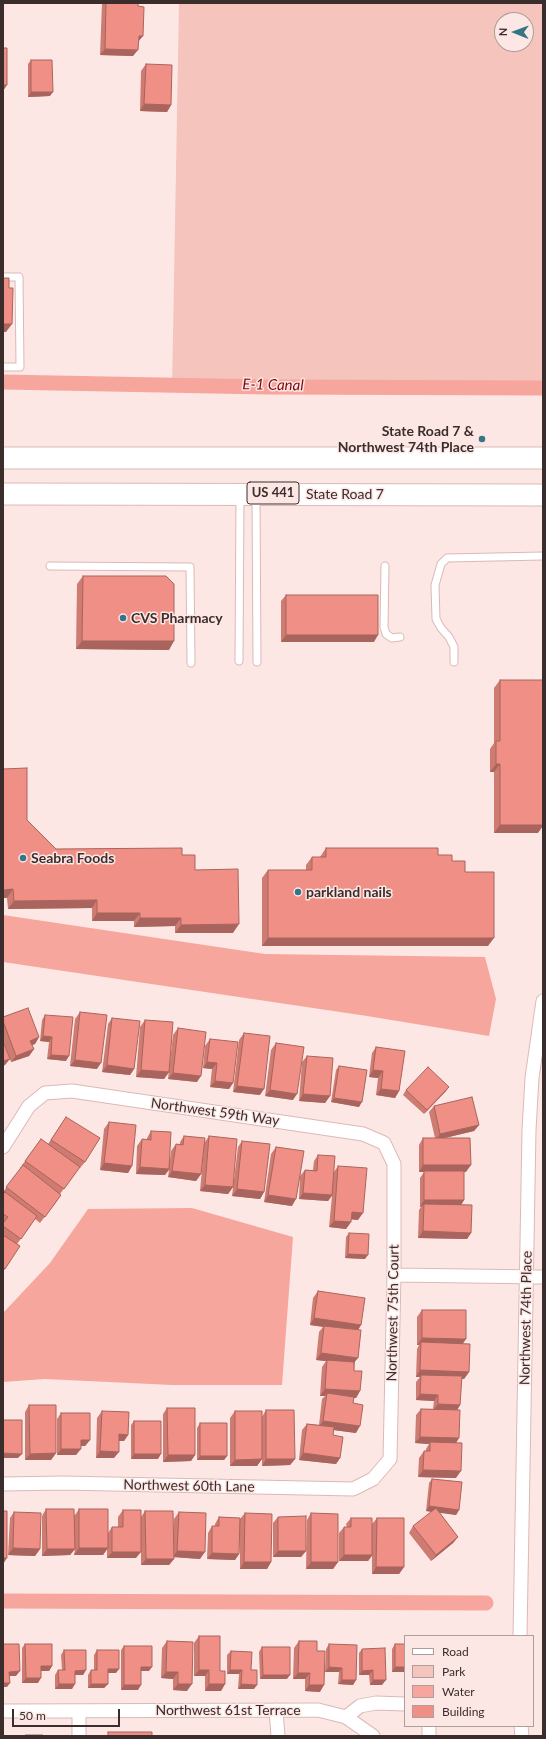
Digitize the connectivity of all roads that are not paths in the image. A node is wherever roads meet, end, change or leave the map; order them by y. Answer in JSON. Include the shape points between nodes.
{"nodes":[{"id":1,"x":3,"y":277,"type":"edge"},
{"id":2,"x":3,"y":367,"type":"edge"},
{"id":3,"x":3,"y":458,"type":"edge"},
{"id":4,"x":543,"y":458,"type":"edge"},
{"id":5,"x":248,"y":493,"type":"junction"},
{"id":6,"x":537,"y":493,"type":"edge"},
{"id":7,"x":3,"y":494,"type":"edge"},
{"id":8,"x":543,"y":556,"type":"edge"},
{"id":9,"x":50,"y":566,"type":"dead end"},
{"id":10,"x":385,"y":566,"type":"dead end"},
{"id":11,"x":400,"y":638,"type":"dead end"},
{"id":12,"x":239,"y":661,"type":"dead end"},
{"id":13,"x":257,"y":662,"type":"dead end"},
{"id":14,"x":454,"y":662,"type":"dead end"},
{"id":15,"x":191,"y":663,"type":"dead end"},
{"id":16,"x":543,"y":1001,"type":"edge"},
{"id":17,"x":384,"y":1143,"type":"joint"},
{"id":18,"x":3,"y":1147,"type":"edge"},
{"id":19,"x":394,"y":1275,"type":"junction"},
{"id":20,"x":526,"y":1277,"type":"junction"},
{"id":21,"x":543,"y":1277,"type":"edge"},
{"id":22,"x":373,"y":1479,"type":"joint"},
{"id":23,"x":3,"y":1484,"type":"edge"},
{"id":24,"x":520,"y":1635,"type":"edge"},
{"id":25,"x":404,"y":1704,"type":"edge"},
{"id":26,"x":276,"y":1710,"type":"junction"},
{"id":27,"x":3,"y":1711,"type":"edge"},
{"id":28,"x":79,"y":1711,"type":"junction"},
{"id":29,"x":346,"y":1717,"type":"junction"},
{"id":30,"x":79,"y":1736,"type":"edge"},
{"id":31,"x":278,"y":1736,"type":"edge"},
{"id":32,"x":373,"y":1736,"type":"edge"}],
"edges":[{"from":1,"to":2,"type":"lane","via":[[20,277],[20,367]]},
{"from":3,"to":4,"type":"main road"},
{"from":5,"to":6,"type":"main road","name":"State Road 7","number":"US 441"},
{"from":5,"to":7,"type":"main road","name":"State Road 7","number":"US 441"},
{"from":5,"to":12,"type":"lane"},
{"from":5,"to":13,"type":"lane"},
{"from":8,"to":14,"type":"lane","via":[[447,558],[441,564],[435,585],[436,619],[454,647]]},
{"from":9,"to":15,"type":"lane","via":[[190,566]]},
{"from":10,"to":11,"type":"lane","via":[[384,628],[386,634],[392,638]]},
{"from":16,"to":20,"type":"street","name":"Northwest 74th Place","via":[[532,1078]]},
{"from":17,"to":18,"type":"street","name":"Northwest 59th Way","via":[[363,1134],[72,1091],[45,1093],[29,1106]]},
{"from":17,"to":19,"type":"street","name":"Northwest 75th Court","via":[[394,1164]]},
{"from":19,"to":20,"type":"street"},
{"from":19,"to":22,"type":"street","name":"Northwest 75th Court","via":[[390,1459]]},
{"from":20,"to":21,"type":"street"},
{"from":20,"to":24,"type":"street","name":"Northwest 74th Place"},
{"from":22,"to":23,"type":"street","name":"Northwest 60th Lane","via":[[353,1489]]},
{"from":25,"to":29,"type":"street","via":[[376,1703],[360,1706]]},
{"from":26,"to":28,"type":"street","name":"Northwest 61st Terrace"},
{"from":26,"to":29,"type":"street","name":"Northwest 61st Terrace","via":[[318,1710]]},
{"from":26,"to":31,"type":"street"},
{"from":27,"to":28,"type":"street","name":"Northwest 61st Terrace"},
{"from":28,"to":30,"type":"street"},
{"from":29,"to":32,"type":"street","name":"Northwest 61st Terrace"}]}
